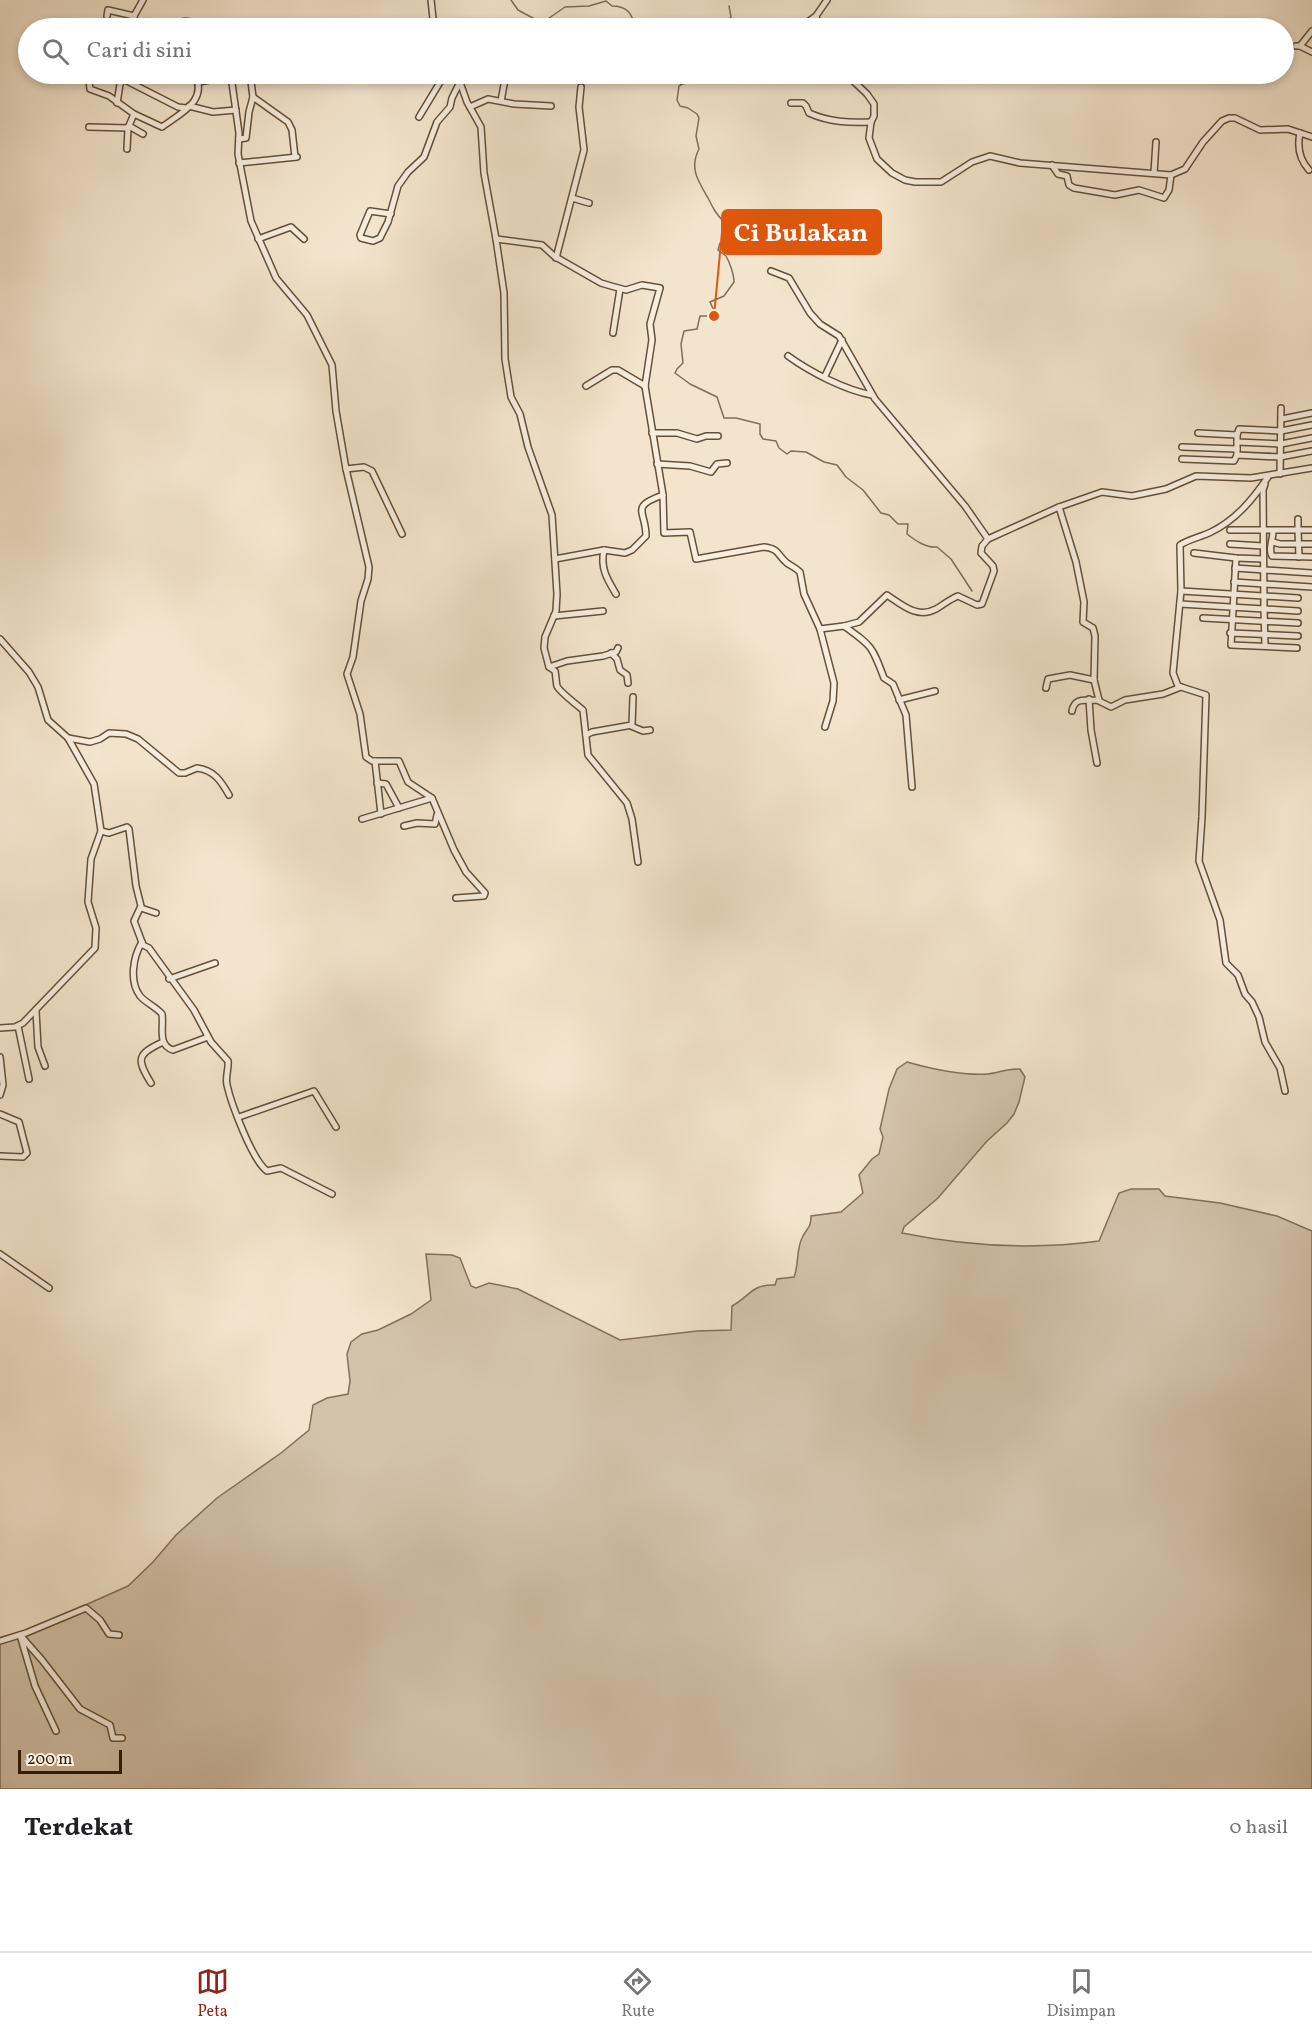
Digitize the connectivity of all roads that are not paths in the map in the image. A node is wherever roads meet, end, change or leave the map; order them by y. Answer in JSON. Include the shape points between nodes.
{"nodes":[{"id":1,"x":142,"y":0,"type":"edge"},
{"id":2,"x":431,"y":0,"type":"edge"},
{"id":3,"x":827,"y":0,"type":"edge"},
{"id":4,"x":107,"y":16,"type":"dead end"},
{"id":5,"x":134,"y":16,"type":"joint"},
{"id":6,"x":816,"y":16,"type":"joint"},
{"id":7,"x":433,"y":18,"type":"edge"},
{"id":8,"x":813,"y":18,"type":"edge"},
{"id":9,"x":1312,"y":31,"type":"edge"},
{"id":10,"x":1312,"y":52,"type":"edge"},
{"id":11,"x":89,"y":84,"type":"edge"},
{"id":12,"x":122,"y":84,"type":"edge"},
{"id":13,"x":132,"y":84,"type":"edge"},
{"id":14,"x":199,"y":84,"type":"edge"},
{"id":15,"x":232,"y":84,"type":"edge"},
{"id":16,"x":251,"y":84,"type":"edge"},
{"id":17,"x":439,"y":84,"type":"edge"},
{"id":18,"x":459,"y":84,"type":"edge"},
{"id":19,"x":461,"y":84,"type":"edge"},
{"id":20,"x":504,"y":84,"type":"edge"},
{"id":21,"x":856,"y":84,"type":"edge"},
{"id":22,"x":581,"y":87,"type":"dead end"},
{"id":23,"x":253,"y":97,"type":"junction"},
{"id":24,"x":501,"y":102,"type":"junction"},
{"id":25,"x":117,"y":103,"type":"junction"},
{"id":26,"x":791,"y":103,"type":"dead end"},
{"id":27,"x":551,"y":105,"type":"dead end"},
{"id":28,"x":188,"y":107,"type":"junction"},
{"id":29,"x":470,"y":107,"type":"junction"},
{"id":30,"x":236,"y":110,"type":"junction"},
{"id":31,"x":134,"y":114,"type":"junction"},
{"id":32,"x":419,"y":117,"type":"dead end"},
{"id":33,"x":871,"y":122,"type":"junction"},
{"id":34,"x":89,"y":127,"type":"dead end"},
{"id":35,"x":128,"y":127,"type":"junction"},
{"id":36,"x":1300,"y":133,"type":"junction"},
{"id":37,"x":144,"y":134,"type":"dead end"},
{"id":38,"x":1312,"y":137,"type":"edge"},
{"id":39,"x":239,"y":139,"type":"junction"},
{"id":40,"x":1156,"y":142,"type":"dead end"},
{"id":41,"x":127,"y":150,"type":"dead end"},
{"id":42,"x":239,"y":163,"type":"junction"},
{"id":43,"x":1050,"y":164,"type":"junction"},
{"id":44,"x":1309,"y":170,"type":"dead end"},
{"id":45,"x":1154,"y":173,"type":"junction"},
{"id":46,"x":1171,"y":175,"type":"junction"},
{"id":47,"x":572,"y":198,"type":"junction"},
{"id":48,"x":589,"y":203,"type":"dead end"},
{"id":49,"x":391,"y":214,"type":"junction"},
{"id":50,"x":258,"y":239,"type":"junction"},
{"id":51,"x":304,"y":239,"type":"dead end"},
{"id":52,"x":496,"y":239,"type":"junction"},
{"id":53,"x":556,"y":258,"type":"junction"},
{"id":54,"x":771,"y":271,"type":"dead end"},
{"id":55,"x":620,"y":289,"type":"junction"},
{"id":56,"x":613,"y":333,"type":"dead end"},
{"id":57,"x":842,"y":340,"type":"junction"},
{"id":58,"x":788,"y":356,"type":"dead end"},
{"id":59,"x":825,"y":376,"type":"junction"},
{"id":60,"x":586,"y":386,"type":"dead end"},
{"id":61,"x":645,"y":386,"type":"junction"},
{"id":62,"x":872,"y":395,"type":"junction"},
{"id":63,"x":1281,"y":408,"type":"dead end"},
{"id":64,"x":1312,"y":413,"type":"edge"},
{"id":65,"x":1282,"y":419,"type":"junction"},
{"id":66,"x":1312,"y":425,"type":"edge"},
{"id":67,"x":1281,"y":431,"type":"junction"},
{"id":68,"x":652,"y":433,"type":"junction"},
{"id":69,"x":1198,"y":433,"type":"dead end"},
{"id":70,"x":1237,"y":435,"type":"junction"},
{"id":71,"x":718,"y":436,"type":"dead end"},
{"id":72,"x":1312,"y":438,"type":"edge"},
{"id":73,"x":1281,"y":444,"type":"junction"},
{"id":74,"x":1182,"y":447,"type":"dead end"},
{"id":75,"x":1237,"y":449,"type":"junction"},
{"id":76,"x":1312,"y":451,"type":"edge"},
{"id":77,"x":1280,"y":457,"type":"junction"},
{"id":78,"x":1182,"y":459,"type":"dead end"},
{"id":79,"x":727,"y":463,"type":"dead end"},
{"id":80,"x":657,"y":464,"type":"junction"},
{"id":81,"x":1312,"y":468,"type":"edge"},
{"id":82,"x":346,"y":469,"type":"junction"},
{"id":83,"x":1280,"y":474,"type":"junction"},
{"id":84,"x":1268,"y":477,"type":"junction"},
{"id":85,"x":663,"y":495,"type":"junction"},
{"id":86,"x":1059,"y":507,"type":"junction"},
{"id":87,"x":1298,"y":519,"type":"dead end"},
{"id":88,"x":1230,"y":530,"type":"dead end"},
{"id":89,"x":1298,"y":530,"type":"junction"},
{"id":90,"x":1312,"y":530,"type":"edge"},
{"id":91,"x":1262,"y":531,"type":"junction"},
{"id":92,"x":1273,"y":531,"type":"junction"},
{"id":93,"x":402,"y":534,"type":"dead end"},
{"id":94,"x":988,"y":539,"type":"junction"},
{"id":95,"x":1273,"y":542,"type":"junction"},
{"id":96,"x":1230,"y":544,"type":"dead end"},
{"id":97,"x":1299,"y":544,"type":"junction"},
{"id":98,"x":1312,"y":544,"type":"edge"},
{"id":99,"x":1263,"y":546,"type":"junction"},
{"id":100,"x":604,"y":550,"type":"junction"},
{"id":101,"x":1194,"y":553,"type":"dead end"},
{"id":102,"x":1312,"y":556,"type":"edge"},
{"id":103,"x":1299,"y":557,"type":"junction"},
{"id":104,"x":1236,"y":558,"type":"junction"},
{"id":105,"x":555,"y":559,"type":"junction"},
{"id":106,"x":1263,"y":559,"type":"junction"},
{"id":107,"x":1235,"y":568,"type":"junction"},
{"id":108,"x":1264,"y":570,"type":"junction"},
{"id":109,"x":1312,"y":573,"type":"edge"},
{"id":110,"x":1234,"y":582,"type":"junction"},
{"id":111,"x":1264,"y":583,"type":"junction"},
{"id":112,"x":1312,"y":586,"type":"edge"},
{"id":113,"x":1181,"y":591,"type":"junction"},
{"id":114,"x":616,"y":594,"type":"dead end"},
{"id":115,"x":1234,"y":594,"type":"junction"},
{"id":116,"x":1264,"y":596,"type":"junction"},
{"id":117,"x":1298,"y":598,"type":"dead end"},
{"id":118,"x":1180,"y":604,"type":"junction"},
{"id":119,"x":1233,"y":607,"type":"junction"},
{"id":120,"x":1264,"y":609,"type":"junction"},
{"id":121,"x":603,"y":611,"type":"dead end"},
{"id":122,"x":1298,"y":611,"type":"dead end"},
{"id":123,"x":554,"y":616,"type":"junction"},
{"id":124,"x":1203,"y":618,"type":"dead end"},
{"id":125,"x":1231,"y":621,"type":"junction"},
{"id":126,"x":1265,"y":622,"type":"junction"},
{"id":127,"x":1298,"y":623,"type":"dead end"},
{"id":128,"x":844,"y":626,"type":"junction"},
{"id":129,"x":820,"y":629,"type":"junction"},
{"id":130,"x":1230,"y":633,"type":"junction"},
{"id":131,"x":1265,"y":635,"type":"junction"},
{"id":132,"x":1298,"y":636,"type":"dead end"},
{"id":133,"x":0,"y":639,"type":"edge"},
{"id":134,"x":1265,"y":646,"type":"junction"},
{"id":135,"x":618,"y":648,"type":"dead end"},
{"id":136,"x":1297,"y":648,"type":"dead end"},
{"id":137,"x":611,"y":653,"type":"junction"},
{"id":138,"x":549,"y":667,"type":"junction"},
{"id":139,"x":1094,"y":680,"type":"junction"},
{"id":140,"x":628,"y":683,"type":"dead end"},
{"id":141,"x":1181,"y":687,"type":"junction"},
{"id":142,"x":1046,"y":688,"type":"dead end"},
{"id":143,"x":935,"y":691,"type":"dead end"},
{"id":144,"x":633,"y":697,"type":"dead end"},
{"id":145,"x":1089,"y":699,"type":"junction"},
{"id":146,"x":899,"y":700,"type":"junction"},
{"id":147,"x":1098,"y":701,"type":"junction"},
{"id":148,"x":1072,"y":711,"type":"dead end"},
{"id":149,"x":631,"y":726,"type":"junction"},
{"id":150,"x":825,"y":727,"type":"dead end"},
{"id":151,"x":650,"y":730,"type":"dead end"},
{"id":152,"x":586,"y":735,"type":"junction"},
{"id":153,"x":68,"y":738,"type":"junction"},
{"id":154,"x":375,"y":761,"type":"junction"},
{"id":155,"x":1097,"y":763,"type":"dead end"},
{"id":156,"x":378,"y":783,"type":"junction"},
{"id":157,"x":912,"y":787,"type":"dead end"},
{"id":158,"x":229,"y":795,"type":"dead end"},
{"id":159,"x":432,"y":798,"type":"junction"},
{"id":160,"x":399,"y":808,"type":"junction"},
{"id":161,"x":438,"y":813,"type":"junction"},
{"id":162,"x":381,"y":814,"type":"junction"},
{"id":163,"x":362,"y":819,"type":"dead end"},
{"id":164,"x":404,"y":826,"type":"dead end"},
{"id":165,"x":100,"y":831,"type":"junction"},
{"id":166,"x":638,"y":862,"type":"dead end"},
{"id":167,"x":456,"y":898,"type":"dead end"},
{"id":168,"x":141,"y":908,"type":"junction"},
{"id":169,"x":156,"y":913,"type":"dead end"},
{"id":170,"x":142,"y":942,"type":"junction"},
{"id":171,"x":215,"y":963,"type":"dead end"},
{"id":172,"x":170,"y":979,"type":"junction"},
{"id":173,"x":36,"y":1011,"type":"junction"},
{"id":174,"x":18,"y":1026,"type":"junction"},
{"id":175,"x":0,"y":1028,"type":"edge"},
{"id":176,"x":208,"y":1037,"type":"junction"},
{"id":177,"x":163,"y":1042,"type":"junction"},
{"id":178,"x":0,"y":1057,"type":"edge"},
{"id":179,"x":45,"y":1066,"type":"dead end"},
{"id":180,"x":29,"y":1079,"type":"dead end"},
{"id":181,"x":151,"y":1083,"type":"dead end"},
{"id":182,"x":1286,"y":1091,"type":"dead end"},
{"id":183,"x":0,"y":1095,"type":"edge"},
{"id":184,"x":0,"y":1114,"type":"edge"},
{"id":185,"x":239,"y":1117,"type":"junction"},
{"id":186,"x":336,"y":1127,"type":"dead end"},
{"id":187,"x":0,"y":1156,"type":"edge"},
{"id":188,"x":332,"y":1194,"type":"dead end"},
{"id":189,"x":0,"y":1254,"type":"edge"},
{"id":190,"x":49,"y":1288,"type":"dead end"},
{"id":191,"x":20,"y":1635,"type":"junction"},
{"id":192,"x":119,"y":1635,"type":"dead end"},
{"id":193,"x":0,"y":1641,"type":"edge"},
{"id":194,"x":56,"y":1731,"type":"dead end"},
{"id":195,"x":122,"y":1738,"type":"dead end"}],
"edges":[{"from":1,"to":5,"type":"street"},
{"from":2,"to":7,"type":"street"},
{"from":3,"to":6,"type":"street"},
{"from":4,"to":5,"type":"street","via":[[108,10]]},
{"from":6,"to":8,"type":"street"},
{"from":9,"to":10,"type":"street","via":[[1298,46]]},
{"from":11,"to":25,"type":"street","via":[[90,89]]},
{"from":12,"to":25,"type":"street"},
{"from":13,"to":28,"type":"street","via":[[178,107]]},
{"from":14,"to":28,"type":"street","via":[[199,96]]},
{"from":15,"to":30,"type":"street"},
{"from":16,"to":23,"type":"street"},
{"from":17,"to":32,"type":"street"},
{"from":18,"to":49,"type":"street","via":[[423,157],[398,186]]},
{"from":19,"to":29,"type":"street"},
{"from":20,"to":24,"type":"street"},
{"from":21,"to":33,"type":"street","via":[[872,100]]},
{"from":22,"to":47,"type":"street","via":[[584,150]]},
{"from":23,"to":39,"type":"street","via":[[246,138]]},
{"from":23,"to":42,"type":"street","via":[[288,122],[296,157]]},
{"from":24,"to":27,"type":"street"},
{"from":24,"to":29,"type":"street","via":[[488,99]]},
{"from":25,"to":31,"type":"street"},
{"from":26,"to":33,"type":"street","via":[[803,103],[809,113],[830,121]]},
{"from":28,"to":30,"type":"street","via":[[213,112]]},
{"from":28,"to":31,"type":"street","via":[[162,127]]},
{"from":29,"to":52,"type":"street","via":[[482,132],[484,173]]},
{"from":30,"to":39,"type":"street"},
{"from":31,"to":35,"type":"street"},
{"from":33,"to":43,"type":"street","via":[[869,138],[877,159],[892,173],[915,182],[941,182],[972,162],[990,156]]},
{"from":34,"to":35,"type":"street"},
{"from":35,"to":37,"type":"street"},
{"from":35,"to":41,"type":"street"},
{"from":36,"to":38,"type":"street"},
{"from":36,"to":44,"type":"street","via":[[1300,154]]},
{"from":36,"to":46,"type":"street","via":[[1288,129],[1260,130],[1229,118],[1203,142],[1185,169]]},
{"from":39,"to":42,"type":"street"},
{"from":40,"to":45,"type":"street"},
{"from":42,"to":50,"type":"street"},
{"from":43,"to":45,"type":"street"},
{"from":43,"to":46,"type":"street","via":[[1058,174],[1067,176],[1074,188],[1115,195],[1139,190],[1164,198]]},
{"from":45,"to":46,"type":"street"},
{"from":47,"to":48,"type":"street"},
{"from":47,"to":53,"type":"street"},
{"from":49,"to":49,"type":"street","via":[[379,240],[361,238],[370,212]]},
{"from":50,"to":51,"type":"street","via":[[292,227]]},
{"from":50,"to":82,"type":"street","via":[[280,284],[307,315],[332,365]]},
{"from":52,"to":53,"type":"street","via":[[542,245]]},
{"from":52,"to":105,"type":"street","via":[[511,397],[551,509]]},
{"from":53,"to":55,"type":"street"},
{"from":54,"to":57,"type":"street","via":[[789,278],[810,313]]},
{"from":55,"to":56,"type":"street"},
{"from":55,"to":61,"type":"street","via":[[642,285],[661,290],[651,320]]},
{"from":57,"to":59,"type":"street"},
{"from":57,"to":62,"type":"street"},
{"from":58,"to":59,"type":"street"},
{"from":59,"to":62,"type":"street"},
{"from":60,"to":61,"type":"street","via":[[618,370]]},
{"from":61,"to":68,"type":"street"},
{"from":62,"to":94,"type":"street"},
{"from":63,"to":65,"type":"street"},
{"from":64,"to":65,"type":"street"},
{"from":65,"to":67,"type":"street"},
{"from":66,"to":67,"type":"street"},
{"from":67,"to":70,"type":"street","via":[[1239,429]]},
{"from":67,"to":73,"type":"street"},
{"from":68,"to":71,"type":"street","via":[[677,433],[697,439]]},
{"from":68,"to":80,"type":"street"},
{"from":69,"to":70,"type":"street"},
{"from":70,"to":75,"type":"street"},
{"from":72,"to":73,"type":"street"},
{"from":73,"to":75,"type":"street"},
{"from":73,"to":77,"type":"street"},
{"from":74,"to":75,"type":"street"},
{"from":75,"to":77,"type":"street"},
{"from":75,"to":78,"type":"street","via":[[1234,460]]},
{"from":76,"to":77,"type":"street"},
{"from":77,"to":83,"type":"street"},
{"from":79,"to":80,"type":"street","via":[[718,463],[711,472]]},
{"from":80,"to":85,"type":"street"},
{"from":81,"to":83,"type":"street"},
{"from":82,"to":93,"type":"street","via":[[364,467],[372,471]]},
{"from":82,"to":154,"type":"street","via":[[369,567],[347,674],[360,714],[366,757]]},
{"from":83,"to":84,"type":"street"},
{"from":84,"to":86,"type":"street","via":[[1196,476],[1152,492],[1127,496],[1107,491]]},
{"from":84,"to":91,"type":"street","via":[[1263,490]]},
{"from":84,"to":113,"type":"street","via":[[1234,517],[1212,532],[1180,545]]},
{"from":85,"to":100,"type":"street","via":[[644,504],[643,540],[625,553]]},
{"from":85,"to":129,"type":"street","via":[[664,533],[690,532],[696,559],[764,547],[778,551],[800,572],[804,594]]},
{"from":86,"to":94,"type":"street"},
{"from":86,"to":139,"type":"street","via":[[1076,562],[1083,622],[1095,631]]},
{"from":87,"to":89,"type":"street"},
{"from":88,"to":91,"type":"street"},
{"from":89,"to":90,"type":"street"},
{"from":89,"to":92,"type":"street"},
{"from":89,"to":97,"type":"street"},
{"from":91,"to":92,"type":"street"},
{"from":91,"to":99,"type":"street"},
{"from":92,"to":95,"type":"street"},
{"from":94,"to":128,"type":"street","via":[[981,553],[994,571],[982,604],[958,596],[920,613],[886,595],[859,622]]},
{"from":95,"to":97,"type":"street"},
{"from":95,"to":103,"type":"street","via":[[1272,556]]},
{"from":96,"to":99,"type":"street"},
{"from":97,"to":98,"type":"street"},
{"from":97,"to":103,"type":"street"},
{"from":99,"to":106,"type":"street"},
{"from":100,"to":105,"type":"street"},
{"from":100,"to":114,"type":"street","via":[[603,572]]},
{"from":101,"to":104,"type":"street"},
{"from":102,"to":103,"type":"street"},
{"from":104,"to":106,"type":"street"},
{"from":104,"to":107,"type":"street"},
{"from":105,"to":123,"type":"street"},
{"from":106,"to":108,"type":"street"},
{"from":107,"to":108,"type":"street"},
{"from":107,"to":110,"type":"street"},
{"from":108,"to":109,"type":"street"},
{"from":108,"to":111,"type":"street"},
{"from":110,"to":111,"type":"street"},
{"from":110,"to":115,"type":"street"},
{"from":111,"to":112,"type":"street"},
{"from":111,"to":116,"type":"street"},
{"from":113,"to":115,"type":"street"},
{"from":113,"to":118,"type":"street"},
{"from":115,"to":116,"type":"street"},
{"from":115,"to":119,"type":"street"},
{"from":116,"to":117,"type":"street"},
{"from":116,"to":120,"type":"street"},
{"from":118,"to":119,"type":"street"},
{"from":118,"to":141,"type":"street","via":[[1173,673]]},
{"from":119,"to":120,"type":"street"},
{"from":119,"to":125,"type":"street"},
{"from":120,"to":122,"type":"street"},
{"from":120,"to":126,"type":"street"},
{"from":121,"to":123,"type":"street"},
{"from":123,"to":138,"type":"street","via":[[545,637]]},
{"from":124,"to":125,"type":"street"},
{"from":125,"to":126,"type":"street"},
{"from":125,"to":130,"type":"street"},
{"from":126,"to":127,"type":"street"},
{"from":126,"to":131,"type":"street"},
{"from":128,"to":129,"type":"street"},
{"from":128,"to":146,"type":"street","via":[[872,648]]},
{"from":129,"to":150,"type":"street","via":[[834,683]]},
{"from":130,"to":131,"type":"street"},
{"from":130,"to":134,"type":"street","via":[[1231,645]]},
{"from":131,"to":132,"type":"street"},
{"from":131,"to":134,"type":"street"},
{"from":133,"to":153,"type":"street","via":[[38,687],[48,720]]},
{"from":134,"to":136,"type":"street"},
{"from":135,"to":137,"type":"street"},
{"from":137,"to":138,"type":"street"},
{"from":137,"to":140,"type":"street","via":[[618,659]]},
{"from":138,"to":152,"type":"street","via":[[555,671],[561,692],[583,710]]},
{"from":139,"to":142,"type":"street","via":[[1070,675],[1052,677]]},
{"from":139,"to":147,"type":"street"},
{"from":141,"to":147,"type":"street","via":[[1111,707]]},
{"from":141,"to":182,"type":"street","via":[[1206,693],[1207,699],[1199,861],[1221,920],[1226,963],[1238,975],[1252,1002]]},
{"from":143,"to":146,"type":"street"},
{"from":144,"to":149,"type":"street"},
{"from":145,"to":147,"type":"street"},
{"from":145,"to":148,"type":"street","via":[[1077,701]]},
{"from":145,"to":155,"type":"street"},
{"from":146,"to":157,"type":"street","via":[[906,715]]},
{"from":149,"to":151,"type":"street"},
{"from":149,"to":152,"type":"street"},
{"from":152,"to":166,"type":"street","via":[[588,755],[630,810]]},
{"from":153,"to":158,"type":"street","via":[[90,741],[109,733],[132,735],[179,773],[197,768],[218,777]]},
{"from":153,"to":165,"type":"street","via":[[93,780]]},
{"from":154,"to":156,"type":"street"},
{"from":154,"to":159,"type":"street","via":[[399,761],[408,782]]},
{"from":156,"to":160,"type":"street","via":[[385,783]]},
{"from":156,"to":162,"type":"street"},
{"from":159,"to":160,"type":"street"},
{"from":159,"to":161,"type":"street"},
{"from":160,"to":162,"type":"street"},
{"from":161,"to":164,"type":"street","via":[[435,824]]},
{"from":161,"to":167,"type":"street","via":[[466,872],[486,893]]},
{"from":162,"to":163,"type":"street"},
{"from":165,"to":168,"type":"street","via":[[129,829]]},
{"from":165,"to":173,"type":"street","via":[[90,859],[88,902],[96,928],[95,948]]},
{"from":168,"to":169,"type":"street"},
{"from":168,"to":170,"type":"street","via":[[134,921]]},
{"from":170,"to":172,"type":"street"},
{"from":170,"to":177,"type":"street","via":[[134,958],[135,984],[141,998],[162,1014]]},
{"from":171,"to":172,"type":"street"},
{"from":172,"to":176,"type":"street","via":[[194,1010]]},
{"from":173,"to":174,"type":"street"},
{"from":173,"to":179,"type":"street","via":[[38,1047]]},
{"from":174,"to":175,"type":"street"},
{"from":174,"to":180,"type":"street"},
{"from":176,"to":177,"type":"street","via":[[173,1050]]},
{"from":176,"to":185,"type":"street","via":[[228,1061],[227,1085]]},
{"from":177,"to":181,"type":"street","via":[[142,1056],[141,1067]]},
{"from":178,"to":183,"type":"street"},
{"from":184,"to":187,"type":"street","via":[[19,1122],[27,1153],[23,1157]]},
{"from":185,"to":186,"type":"street","via":[[314,1091]]},
{"from":185,"to":188,"type":"street","via":[[263,1168],[270,1172],[282,1168]]},
{"from":189,"to":190,"type":"street"},
{"from":191,"to":192,"type":"street","via":[[86,1608],[109,1634]]},
{"from":191,"to":193,"type":"street"},
{"from":191,"to":194,"type":"street","via":[[35,1686]]},
{"from":191,"to":195,"type":"street","via":[[80,1709],[110,1725],[113,1738]]}]}
